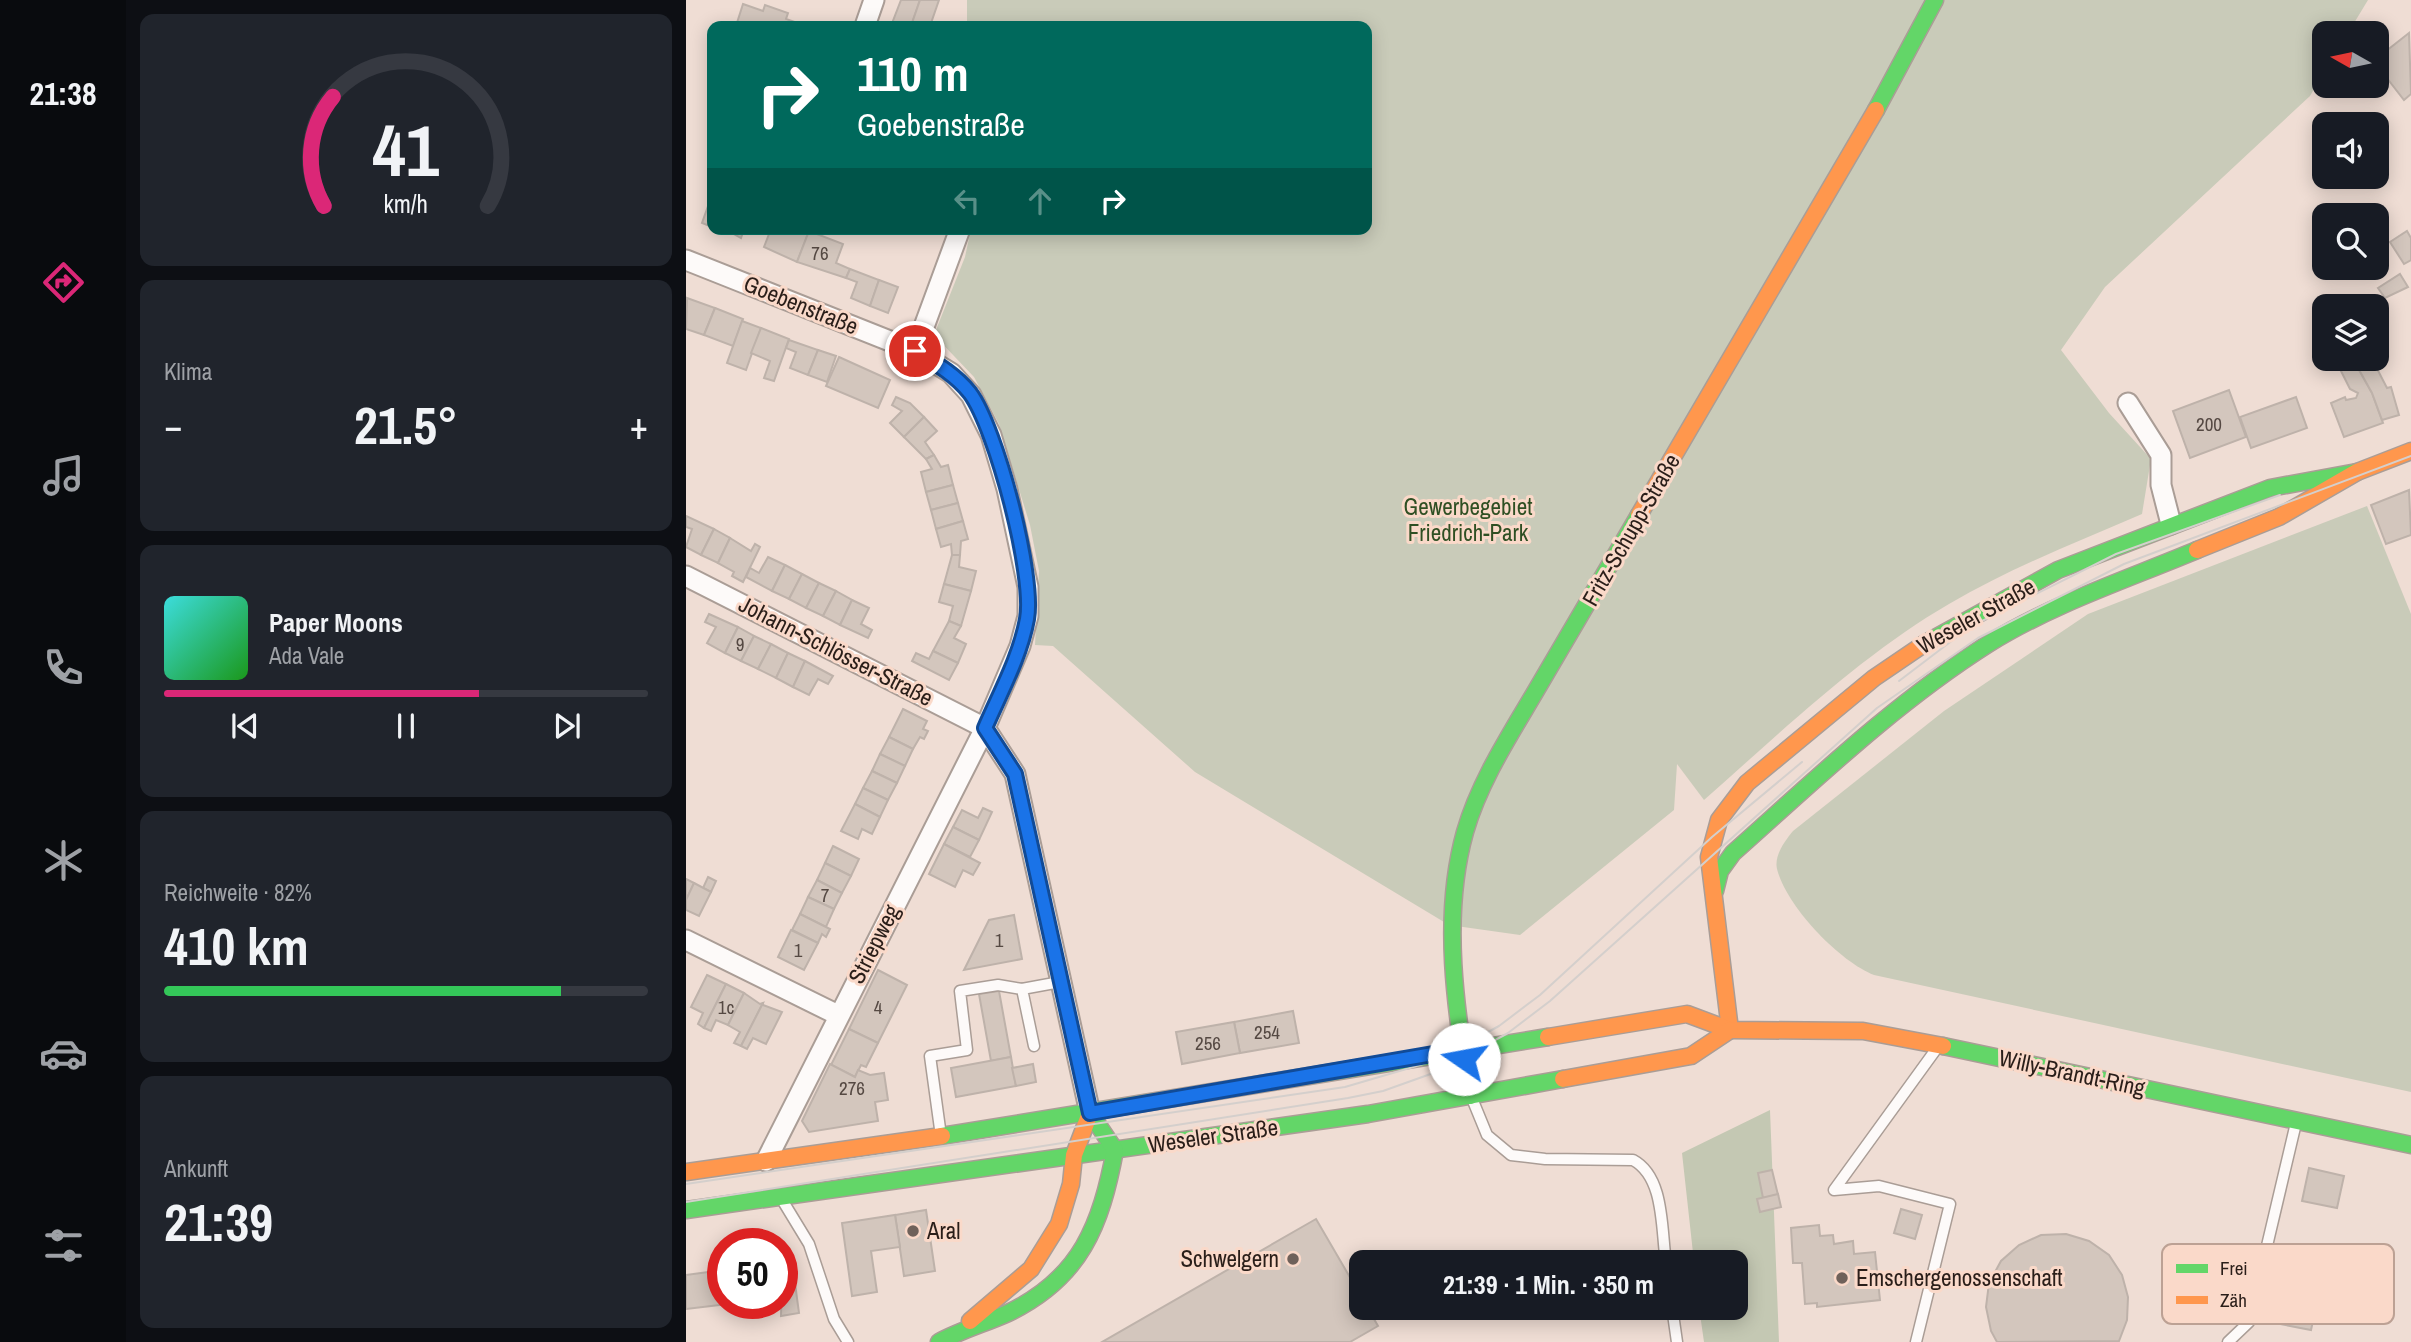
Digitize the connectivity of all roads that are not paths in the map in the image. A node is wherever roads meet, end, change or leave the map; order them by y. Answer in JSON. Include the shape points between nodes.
{"nodes":[{"id":1,"x":874,"y":0,"type":"edge"},
{"id":2,"x":1935,"y":0,"type":"edge"},
{"id":3,"x":867,"y":21,"type":"edge"},
{"id":4,"x":958,"y":235,"type":"edge"},
{"id":5,"x":686,"y":260,"type":"edge"},
{"id":6,"x":915,"y":351,"type":"junction"},
{"id":7,"x":2128,"y":403,"type":"dead end"},
{"id":8,"x":2411,"y":451,"type":"edge"},
{"id":9,"x":2357,"y":472,"type":"junction"},
{"id":10,"x":2171,"y":524,"type":"junction"},
{"id":11,"x":686,"y":576,"type":"edge"},
{"id":12,"x":985,"y":728,"type":"junction"},
{"id":13,"x":1714,"y":897,"type":"junction"},
{"id":14,"x":686,"y":940,"type":"edge"},
{"id":15,"x":1060,"y":982,"type":"junction"},
{"id":16,"x":1023,"y":989,"type":"junction"},
{"id":17,"x":838,"y":1015,"type":"junction"},
{"id":18,"x":1730,"y":1030,"type":"junction"},
{"id":19,"x":1940,"y":1045,"type":"junction"},
{"id":20,"x":1034,"y":1046,"type":"dead end"},
{"id":21,"x":1462,"y":1049,"type":"junction"},
{"id":22,"x":1471,"y":1096,"type":"junction"},
{"id":23,"x":1090,"y":1113,"type":"junction"},
{"id":24,"x":2297,"y":1119,"type":"junction"},
{"id":25,"x":941,"y":1136,"type":"junction"},
{"id":26,"x":2411,"y":1145,"type":"edge"},
{"id":27,"x":1115,"y":1150,"type":"junction"},
{"id":28,"x":1074,"y":1155,"type":"junction"},
{"id":29,"x":766,"y":1161,"type":"junction"},
{"id":30,"x":686,"y":1172,"type":"edge"},
{"id":31,"x":779,"y":1195,"type":"junction"},
{"id":32,"x":686,"y":1210,"type":"edge"},
{"id":33,"x":2267,"y":1244,"type":"edge"},
{"id":34,"x":1663,"y":1250,"type":"edge"},
{"id":35,"x":1674,"y":1320,"type":"edge"},
{"id":36,"x":2247,"y":1324,"type":"edge"},
{"id":37,"x":958,"y":1331,"type":"junction"},
{"id":38,"x":848,"y":1342,"type":"edge"},
{"id":39,"x":939,"y":1342,"type":"edge"},
{"id":40,"x":1677,"y":1342,"type":"edge"},
{"id":41,"x":1916,"y":1342,"type":"edge"},
{"id":42,"x":2228,"y":1342,"type":"edge"}],
"edges":[{"from":1,"to":3,"type":"street"},
{"from":2,"to":21,"type":"main road","name":"Fritz-Schupp-Straße","via":[[1868,125],[1475,802],[1460,854],[1451,957]]},
{"from":4,"to":6,"type":"street"},
{"from":5,"to":6,"type":"street","name":"Goebenstraße"},
{"from":6,"to":12,"type":"street","name":"Goebenstraße","via":[[951,373],[971,394],[1007,489],[1027,587],[1028,616],[1020,646]]},
{"from":7,"to":10,"type":"street","via":[[2161,455],[2161,485]]},
{"from":8,"to":9,"type":"main road","name":"Weseler Straße"},
{"from":9,"to":10,"type":"main road","name":"Weseler Straße","via":[[2270,488]]},
{"from":9,"to":13,"type":"main road","name":"Weseler Straße","via":[[2279,517],[2069,603],[1990,643],[1895,709],[1762,826],[1720,871]]},
{"from":10,"to":13,"type":"main road","name":"Weseler Straße","via":[[2058,570],[1942,631],[1874,678],[1747,783],[1728,805],[1712,837],[1709,857]]},
{"from":11,"to":12,"type":"street","name":"Johann-Schlösser-Straße"},
{"from":12,"to":15,"type":"street","via":[[1015,774]]},
{"from":12,"to":17,"type":"street","name":"Striepweg"},
{"from":13,"to":18,"type":"main road","name":"Weseler Straße"},
{"from":14,"to":17,"type":"street"},
{"from":15,"to":16,"type":"lane"},
{"from":15,"to":23,"type":"street"},
{"from":16,"to":20,"type":"lane"},
{"from":16,"to":25,"type":"lane","via":[[998,985],[960,991],[967,1050],[930,1056]]},
{"from":17,"to":29,"type":"street","name":"Striepweg"},
{"from":18,"to":19,"type":"main road","name":"Willy-Brandt-Ring","via":[[1863,1031]]},
{"from":18,"to":21,"type":"main road","name":"Weseler Straße","via":[[1687,1014]]},
{"from":18,"to":22,"type":"main road","name":"Weseler Straße","via":[[1691,1056]]},
{"from":19,"to":24,"type":"main road","name":"Willy-Brandt-Ring"},
{"from":19,"to":41,"type":"lane","via":[[1835,1190],[1879,1186],[1950,1204]]},
{"from":21,"to":22,"type":"main road","name":"Fritz-Schupp-Straße"},
{"from":21,"to":23,"type":"main road","name":"Weseler Straße"},
{"from":22,"to":27,"type":"main road","name":"Weseler Straße"},
{"from":22,"to":34,"type":"lane","via":[[1487,1135],[1511,1154],[1633,1160],[1645,1167],[1654,1180]]},
{"from":23,"to":25,"type":"main road","name":"Weseler Straße"},
{"from":23,"to":27,"type":"main road"},
{"from":23,"to":28,"type":"main road"},
{"from":24,"to":26,"type":"main road","name":"Willy-Brandt-Ring"},
{"from":24,"to":33,"type":"lane"},
{"from":25,"to":29,"type":"main road","name":"Weseler Straße"},
{"from":27,"to":28,"type":"main road","name":"Weseler Straße"},
{"from":27,"to":37,"type":"main road","via":[[1108,1194],[1092,1237],[1072,1268],[1051,1289],[1009,1313]]},
{"from":28,"to":31,"type":"main road","name":"Weseler Straße"},
{"from":28,"to":37,"type":"main road","via":[[1059,1224],[1031,1269]]},
{"from":29,"to":30,"type":"main road","name":"Weseler Straße"},
{"from":31,"to":32,"type":"main road","name":"Weseler Straße"},
{"from":31,"to":38,"type":"lane","via":[[809,1244],[834,1319]]},
{"from":35,"to":40,"type":"lane"},
{"from":36,"to":42,"type":"lane"},
{"from":37,"to":39,"type":"main road"}]}
